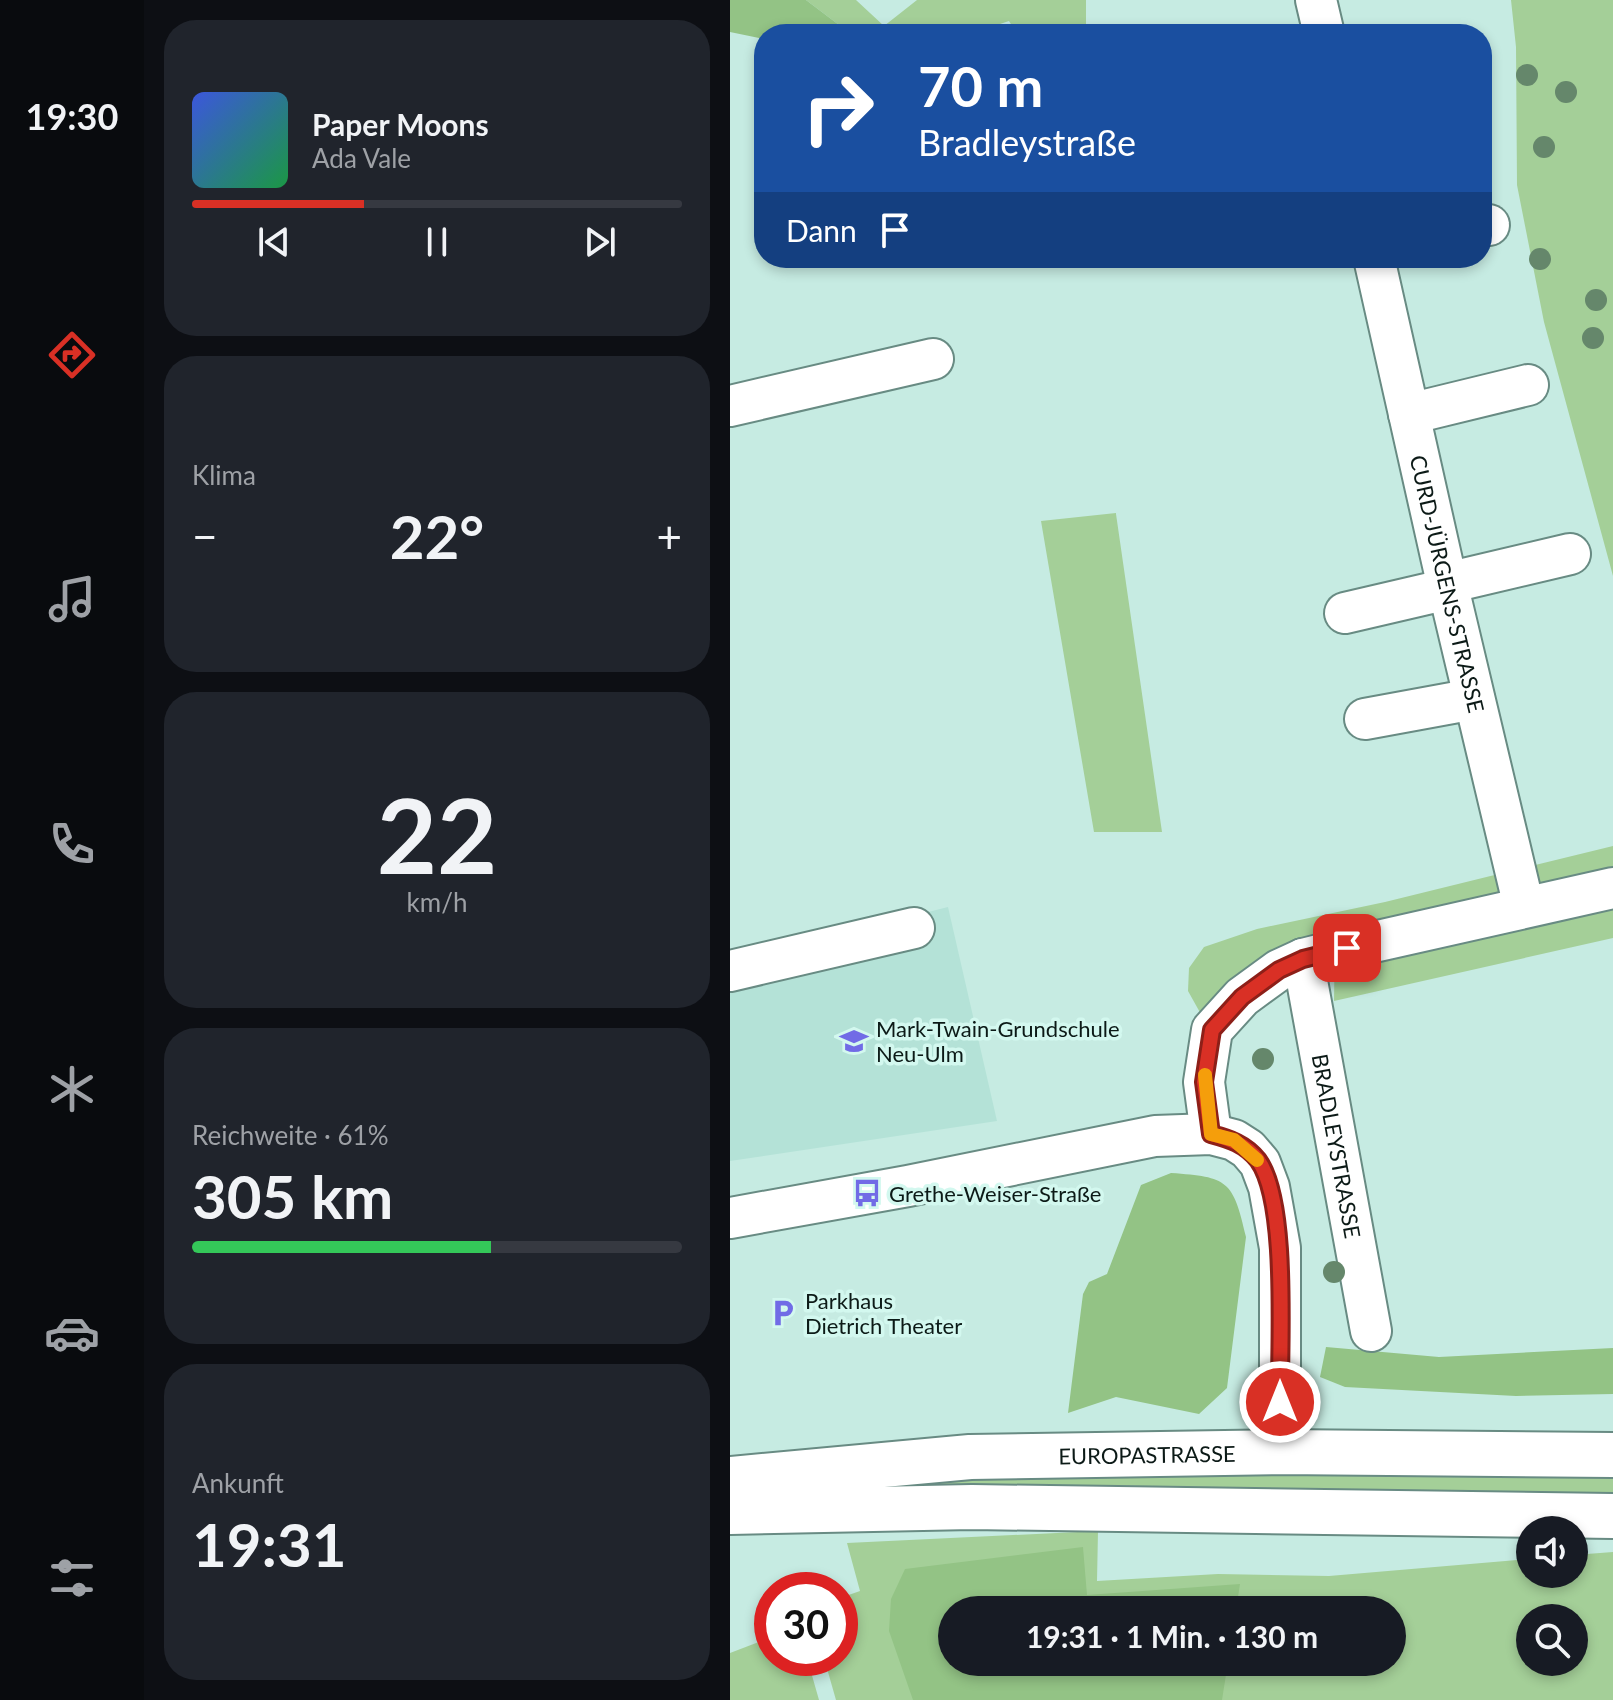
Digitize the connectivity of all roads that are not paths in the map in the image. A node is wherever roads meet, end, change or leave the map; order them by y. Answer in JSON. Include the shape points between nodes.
{"nodes":[{"id":1,"x":1316,"y":0,"type":"edge"},
{"id":2,"x":1322,"y":24,"type":"edge"},
{"id":3,"x":1376,"y":268,"type":"edge"},
{"id":4,"x":933,"y":359,"type":"dead end"},
{"id":5,"x":1528,"y":385,"type":"dead end"},
{"id":6,"x":730,"y":406,"type":"edge"},
{"id":7,"x":1409,"y":414,"type":"junction"},
{"id":8,"x":1570,"y":554,"type":"dead end"},
{"id":9,"x":1447,"y":586,"type":"junction"},
{"id":10,"x":1345,"y":613,"type":"dead end"},
{"id":11,"x":1474,"y":699,"type":"junction"},
{"id":12,"x":1365,"y":719,"type":"dead end"},
{"id":13,"x":1613,"y":888,"type":"edge"},
{"id":14,"x":1524,"y":907,"type":"junction"},
{"id":15,"x":914,"y":928,"type":"dead end"},
{"id":16,"x":1303,"y":959,"type":"junction"},
{"id":17,"x":730,"y":971,"type":"edge"},
{"id":18,"x":1211,"y":1134,"type":"junction"},
{"id":19,"x":730,"y":1218,"type":"edge"},
{"id":20,"x":1371,"y":1331,"type":"dead end"},
{"id":21,"x":1280,"y":1452,"type":"junction"},
{"id":22,"x":1613,"y":1455,"type":"edge"},
{"id":23,"x":970,"y":1457,"type":"junction"},
{"id":24,"x":730,"y":1460,"type":"edge"},
{"id":25,"x":730,"y":1479,"type":"edge"},
{"id":26,"x":972,"y":1507,"type":"junction"},
{"id":27,"x":730,"y":1512,"type":"edge"},
{"id":28,"x":1613,"y":1516,"type":"edge"},
{"id":29,"x":730,"y":1536,"type":"edge"}],
"edges":[{"from":1,"to":2,"type":"street"},
{"from":3,"to":7,"type":"street","name":"CURD-JÜRGENS-STRASSE"},
{"from":4,"to":6,"type":"street"},
{"from":5,"to":7,"type":"street"},
{"from":7,"to":9,"type":"street","name":"CURD-JÜRGENS-STRASSE"},
{"from":8,"to":9,"type":"street"},
{"from":9,"to":10,"type":"street"},
{"from":9,"to":11,"type":"street","name":"CURD-JÜRGENS-STRASSE"},
{"from":11,"to":12,"type":"street"},
{"from":11,"to":14,"type":"street","name":"CURD-JÜRGENS-STRASSE"},
{"from":13,"to":14,"type":"street"},
{"from":14,"to":16,"type":"street"},
{"from":15,"to":17,"type":"street"},
{"from":16,"to":18,"type":"street","via":[[1260,982],[1212,1030],[1204,1082]]},
{"from":16,"to":20,"type":"street","name":"BRADLEYSTRASSE"},
{"from":18,"to":19,"type":"street","via":[[1155,1136]]},
{"from":18,"to":21,"type":"street","via":[[1248,1149],[1269,1187],[1280,1248]]},
{"from":21,"to":22,"type":"main road","name":"EUROPASTRASSE"},
{"from":21,"to":23,"type":"main road","name":"EUROPASTRASSE"},
{"from":23,"to":24,"type":"main road"},
{"from":23,"to":25,"type":"main road","name":"EUROPASTRASSE"},
{"from":26,"to":27,"type":"main road"},
{"from":26,"to":28,"type":"main road"},
{"from":26,"to":29,"type":"main road"}]}
